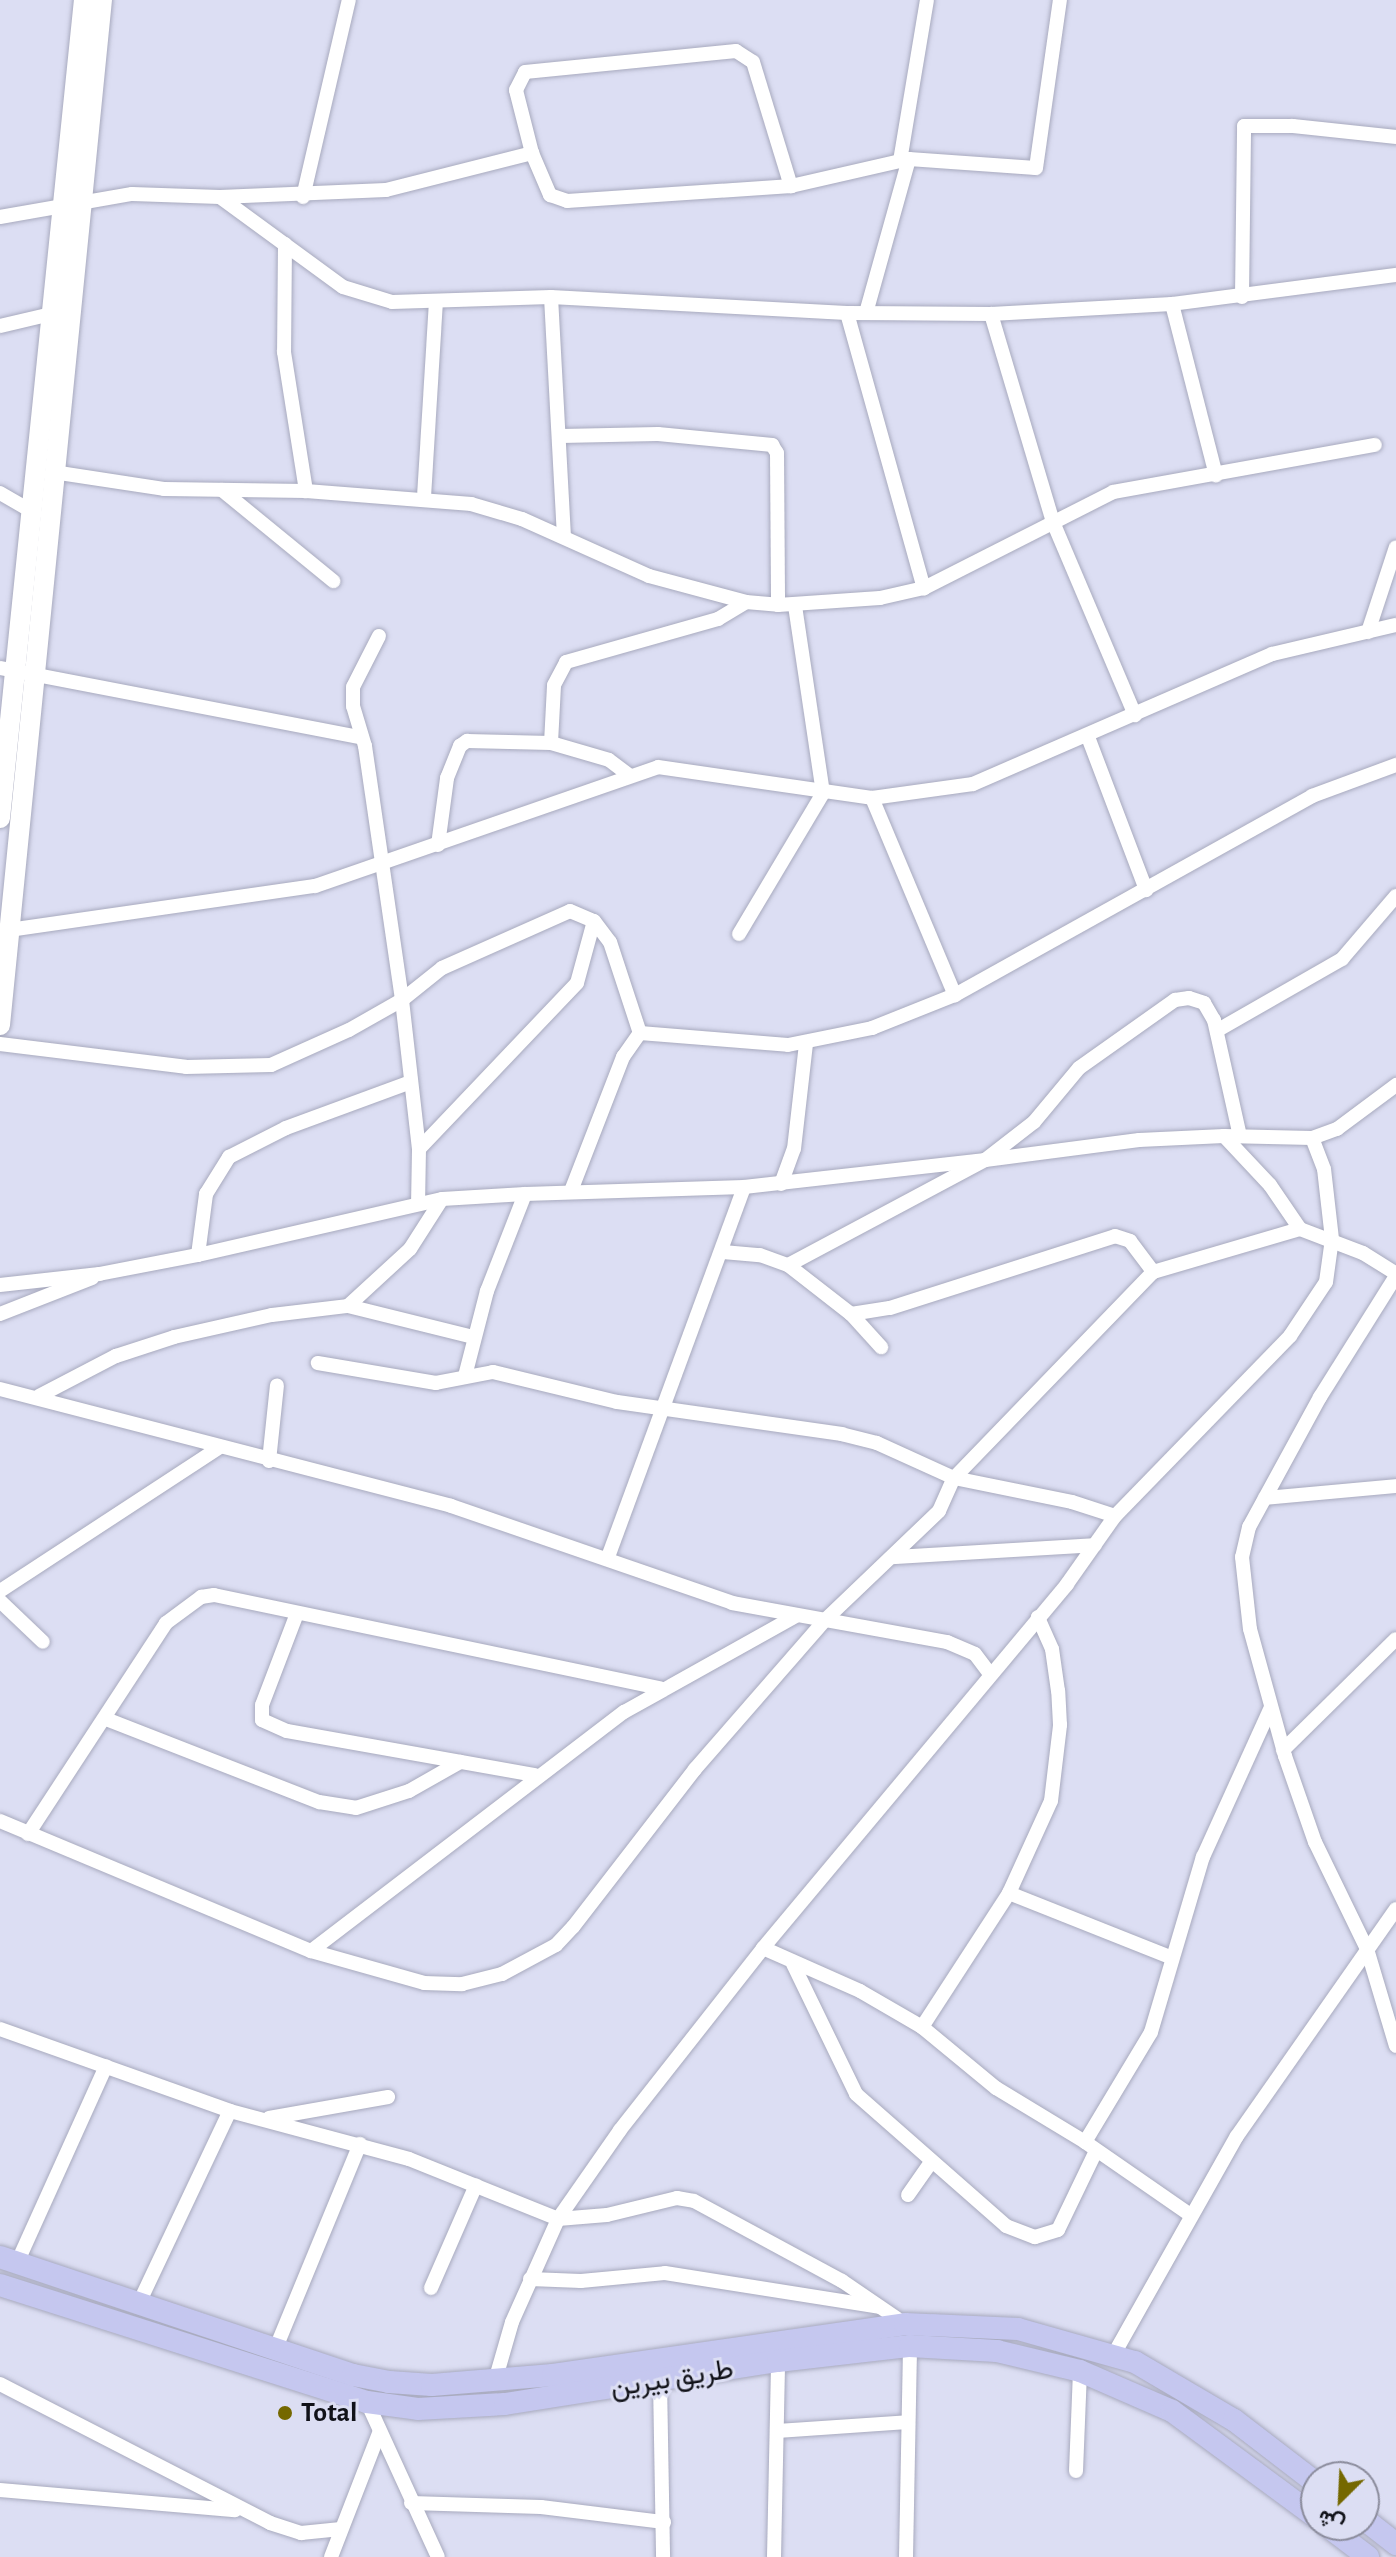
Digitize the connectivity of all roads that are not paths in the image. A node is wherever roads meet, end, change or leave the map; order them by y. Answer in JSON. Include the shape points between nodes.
{"nodes":[{"id":1,"x":84,"y":0,"type":"edge"},
{"id":2,"x":102,"y":0,"type":"edge"},
{"id":3,"x":349,"y":0,"type":"edge"},
{"id":4,"x":927,"y":0,"type":"edge"},
{"id":5,"x":1060,"y":0,"type":"edge"},
{"id":6,"x":1396,"y":137,"type":"edge"},
{"id":7,"x":532,"y":153,"type":"junction"},
{"id":8,"x":904,"y":160,"type":"junction"},
{"id":9,"x":791,"y":186,"type":"junction"},
{"id":10,"x":220,"y":197,"type":"junction"},
{"id":11,"x":303,"y":197,"type":"junction"},
{"id":12,"x":72,"y":205,"type":"junction"},
{"id":13,"x":0,"y":217,"type":"edge"},
{"id":14,"x":285,"y":244,"type":"junction"},
{"id":15,"x":1396,"y":275,"type":"edge"},
{"id":16,"x":551,"y":297,"type":"junction"},
{"id":17,"x":1242,"y":297,"type":"junction"},
{"id":18,"x":436,"y":303,"type":"junction"},
{"id":19,"x":1172,"y":304,"type":"junction"},
{"id":20,"x":847,"y":313,"type":"junction"},
{"id":21,"x":866,"y":313,"type":"junction"},
{"id":22,"x":51,"y":314,"type":"junction"},
{"id":23,"x":991,"y":314,"type":"junction"},
{"id":24,"x":0,"y":326,"type":"edge"},
{"id":25,"x":561,"y":436,"type":"junction"},
{"id":26,"x":1375,"y":445,"type":"dead end"},
{"id":27,"x":53,"y":472,"type":"junction"},
{"id":28,"x":1216,"y":475,"type":"junction"},
{"id":29,"x":222,"y":490,"type":"junction"},
{"id":30,"x":306,"y":491,"type":"junction"},
{"id":31,"x":0,"y":493,"type":"edge"},
{"id":32,"x":424,"y":497,"type":"junction"},
{"id":33,"x":31,"y":511,"type":"junction"},
{"id":34,"x":1053,"y":522,"type":"junction"},
{"id":35,"x":564,"y":537,"type":"junction"},
{"id":36,"x":1396,"y":547,"type":"edge"},
{"id":37,"x":333,"y":581,"type":"dead end"},
{"id":38,"x":924,"y":588,"type":"junction"},
{"id":39,"x":746,"y":602,"type":"junction"},
{"id":40,"x":778,"y":605,"type":"junction"},
{"id":41,"x":795,"y":605,"type":"junction"},
{"id":42,"x":1396,"y":625,"type":"edge"},
{"id":43,"x":1368,"y":632,"type":"junction"},
{"id":44,"x":379,"y":636,"type":"dead end"},
{"id":45,"x":15,"y":672,"type":"edge"},
{"id":46,"x":1135,"y":715,"type":"junction"},
{"id":47,"x":11,"y":726,"type":"edge"},
{"id":48,"x":360,"y":737,"type":"junction"},
{"id":49,"x":1088,"y":737,"type":"junction"},
{"id":50,"x":551,"y":743,"type":"junction"},
{"id":51,"x":1396,"y":765,"type":"edge"},
{"id":52,"x":629,"y":775,"type":"junction"},
{"id":53,"x":823,"y":793,"type":"junction"},
{"id":54,"x":872,"y":798,"type":"junction"},
{"id":55,"x":0,"y":818,"type":"edge"},
{"id":56,"x":438,"y":845,"type":"junction"},
{"id":57,"x":381,"y":863,"type":"junction"},
{"id":58,"x":1146,"y":890,"type":"junction"},
{"id":59,"x":1396,"y":896,"type":"edge"},
{"id":60,"x":594,"y":921,"type":"junction"},
{"id":61,"x":9,"y":930,"type":"junction"},
{"id":62,"x":739,"y":934,"type":"dead end"},
{"id":63,"x":955,"y":995,"type":"junction"},
{"id":64,"x":402,"y":1000,"type":"junction"},
{"id":65,"x":0,"y":1025,"type":"edge"},
{"id":66,"x":1218,"y":1030,"type":"junction"},
{"id":67,"x":640,"y":1033,"type":"junction"},
{"id":68,"x":806,"y":1043,"type":"junction"},
{"id":69,"x":0,"y":1044,"type":"edge"},
{"id":70,"x":408,"y":1083,"type":"junction"},
{"id":71,"x":1396,"y":1085,"type":"edge"},
{"id":72,"x":1224,"y":1136,"type":"junction"},
{"id":73,"x":1240,"y":1136,"type":"junction"},
{"id":74,"x":1312,"y":1138,"type":"junction"},
{"id":75,"x":419,"y":1149,"type":"junction"},
{"id":76,"x":985,"y":1160,"type":"junction"},
{"id":77,"x":781,"y":1184,"type":"junction"},
{"id":78,"x":744,"y":1187,"type":"junction"},
{"id":79,"x":571,"y":1191,"type":"junction"},
{"id":80,"x":525,"y":1194,"type":"junction"},
{"id":81,"x":442,"y":1199,"type":"junction"},
{"id":82,"x":418,"y":1204,"type":"junction"},
{"id":83,"x":1300,"y":1229,"type":"junction"},
{"id":84,"x":1332,"y":1239,"type":"junction"},
{"id":85,"x":723,"y":1252,"type":"junction"},
{"id":86,"x":198,"y":1255,"type":"junction"},
{"id":87,"x":788,"y":1265,"type":"junction"},
{"id":88,"x":1153,"y":1272,"type":"junction"},
{"id":89,"x":99,"y":1274,"type":"junction"},
{"id":90,"x":1396,"y":1275,"type":"edge"},
{"id":91,"x":0,"y":1285,"type":"edge"},
{"id":92,"x":348,"y":1306,"type":"junction"},
{"id":93,"x":0,"y":1314,"type":"edge"},
{"id":94,"x":851,"y":1314,"type":"junction"},
{"id":95,"x":473,"y":1337,"type":"junction"},
{"id":96,"x":881,"y":1347,"type":"dead end"},
{"id":97,"x":318,"y":1363,"type":"dead end"},
{"id":98,"x":465,"y":1376,"type":"junction"},
{"id":99,"x":277,"y":1385,"type":"dead end"},
{"id":100,"x":0,"y":1389,"type":"edge"},
{"id":101,"x":39,"y":1396,"type":"junction"},
{"id":102,"x":661,"y":1409,"type":"junction"},
{"id":103,"x":220,"y":1447,"type":"junction"},
{"id":104,"x":269,"y":1461,"type":"junction"},
{"id":105,"x":954,"y":1478,"type":"junction"},
{"id":106,"x":1396,"y":1486,"type":"edge"},
{"id":107,"x":1265,"y":1498,"type":"junction"},
{"id":108,"x":1115,"y":1516,"type":"junction"},
{"id":109,"x":1095,"y":1545,"type":"junction"},
{"id":110,"x":608,"y":1557,"type":"junction"},
{"id":111,"x":894,"y":1557,"type":"junction"},
{"id":112,"x":0,"y":1591,"type":"edge"},
{"id":113,"x":0,"y":1601,"type":"edge"},
{"id":114,"x":296,"y":1616,"type":"junction"},
{"id":115,"x":796,"y":1616,"type":"junction"},
{"id":116,"x":1038,"y":1617,"type":"junction"},
{"id":117,"x":824,"y":1621,"type":"junction"},
{"id":118,"x":1396,"y":1639,"type":"edge"},
{"id":119,"x":43,"y":1642,"type":"dead end"},
{"id":120,"x":990,"y":1674,"type":"junction"},
{"id":121,"x":660,"y":1688,"type":"junction"},
{"id":122,"x":1270,"y":1709,"type":"junction"},
{"id":123,"x":106,"y":1719,"type":"junction"},
{"id":124,"x":1283,"y":1750,"type":"junction"},
{"id":125,"x":460,"y":1762,"type":"junction"},
{"id":126,"x":535,"y":1775,"type":"junction"},
{"id":127,"x":0,"y":1821,"type":"edge"},
{"id":128,"x":28,"y":1834,"type":"junction"},
{"id":129,"x":1009,"y":1893,"type":"junction"},
{"id":130,"x":1396,"y":1909,"type":"edge"},
{"id":131,"x":763,"y":1948,"type":"junction"},
{"id":132,"x":1367,"y":1949,"type":"junction"},
{"id":133,"x":311,"y":1951,"type":"junction"},
{"id":134,"x":1172,"y":1958,"type":"junction"},
{"id":135,"x":793,"y":1964,"type":"junction"},
{"id":136,"x":922,"y":2027,"type":"junction"},
{"id":137,"x":0,"y":2029,"type":"edge"},
{"id":138,"x":1396,"y":2046,"type":"edge"},
{"id":139,"x":106,"y":2066,"type":"junction"},
{"id":140,"x":388,"y":2097,"type":"dead end"},
{"id":141,"x":230,"y":2111,"type":"junction"},
{"id":142,"x":264,"y":2119,"type":"junction"},
{"id":143,"x":360,"y":2144,"type":"junction"},
{"id":144,"x":1090,"y":2148,"type":"junction"},
{"id":145,"x":930,"y":2164,"type":"junction"},
{"id":146,"x":476,"y":2185,"type":"junction"},
{"id":147,"x":908,"y":2195,"type":"dead end"},
{"id":148,"x":1189,"y":2214,"type":"junction"},
{"id":149,"x":558,"y":2219,"type":"junction"},
{"id":150,"x":9,"y":2260,"type":"edge"},
{"id":151,"x":530,"y":2279,"type":"junction"},
{"id":152,"x":431,"y":2288,"type":"dead end"},
{"id":153,"x":2,"y":2291,"type":"edge"},
{"id":154,"x":140,"y":2301,"type":"junction"},
{"id":155,"x":883,"y":2308,"type":"junction"},
{"id":156,"x":905,"y":2324,"type":"junction"},
{"id":157,"x":1131,"y":2330,"type":"junction"},
{"id":158,"x":910,"y":2346,"type":"junction"},
{"id":159,"x":275,"y":2350,"type":"junction"},
{"id":160,"x":1125,"y":2358,"type":"junction"},
{"id":161,"x":778,"y":2361,"type":"junction"},
{"id":162,"x":1080,"y":2371,"type":"junction"},
{"id":163,"x":495,"y":2381,"type":"junction"},
{"id":164,"x":660,"y":2381,"type":"junction"},
{"id":165,"x":0,"y":2384,"type":"edge"},
{"id":166,"x":367,"y":2402,"type":"junction"},
{"id":167,"x":908,"y":2422,"type":"junction"},
{"id":168,"x":777,"y":2431,"type":"junction"},
{"id":169,"x":379,"y":2433,"type":"junction"},
{"id":170,"x":1076,"y":2471,"type":"dead end"},
{"id":171,"x":1300,"y":2471,"type":"edge"},
{"id":172,"x":0,"y":2490,"type":"edge"},
{"id":173,"x":411,"y":2503,"type":"junction"},
{"id":174,"x":1300,"y":2505,"type":"edge"},
{"id":175,"x":243,"y":2510,"type":"junction"},
{"id":176,"x":664,"y":2522,"type":"junction"},
{"id":177,"x":341,"y":2529,"type":"junction"},
{"id":178,"x":1380,"y":2532,"type":"edge"},
{"id":179,"x":1347,"y":2541,"type":"edge"},
{"id":180,"x":1396,"y":2544,"type":"edge"},
{"id":181,"x":331,"y":2557,"type":"edge"},
{"id":182,"x":438,"y":2557,"type":"edge"},
{"id":183,"x":663,"y":2557,"type":"edge"},
{"id":184,"x":774,"y":2557,"type":"edge"},
{"id":185,"x":906,"y":2557,"type":"edge"},
{"id":186,"x":1368,"y":2557,"type":"edge"}],
"edges":[{"from":1,"to":12,"type":"street"},
{"from":2,"to":12,"type":"street"},
{"from":3,"to":11,"type":"street"},
{"from":4,"to":8,"type":"street"},
{"from":5,"to":8,"type":"street","via":[[1036,168]]},
{"from":6,"to":17,"type":"street","via":[[1244,126]]},
{"from":7,"to":9,"type":"street","via":[[550,195],[567,201]]},
{"from":7,"to":9,"type":"street","via":[[516,90],[525,72],[736,51],[753,62]]},
{"from":7,"to":11,"type":"street","via":[[415,185]]},
{"from":8,"to":9,"type":"street"},
{"from":8,"to":21,"type":"street"},
{"from":10,"to":11,"type":"street"},
{"from":10,"to":12,"type":"street","via":[[132,194]]},
{"from":10,"to":14,"type":"street"},
{"from":12,"to":13,"type":"street"},
{"from":12,"to":22,"type":"street"},
{"from":12,"to":27,"type":"street"},
{"from":14,"to":18,"type":"street","via":[[343,287],[392,302]]},
{"from":14,"to":30,"type":"street","via":[[284,352]]},
{"from":15,"to":17,"type":"street"},
{"from":16,"to":18,"type":"street"},
{"from":16,"to":20,"type":"street"},
{"from":16,"to":25,"type":"street"},
{"from":17,"to":19,"type":"street"},
{"from":18,"to":32,"type":"street"},
{"from":19,"to":23,"type":"street"},
{"from":19,"to":28,"type":"street"},
{"from":20,"to":21,"type":"street"},
{"from":20,"to":38,"type":"street"},
{"from":21,"to":23,"type":"street"},
{"from":22,"to":24,"type":"street"},
{"from":22,"to":33,"type":"street"},
{"from":23,"to":34,"type":"street"},
{"from":25,"to":35,"type":"street"},
{"from":25,"to":40,"type":"street","via":[[673,435],[772,445],[777,453]]},
{"from":26,"to":28,"type":"street"},
{"from":27,"to":29,"type":"street","via":[[164,489]]},
{"from":27,"to":45,"type":"street"},
{"from":28,"to":34,"type":"street","via":[[1113,492]]},
{"from":29,"to":30,"type":"street"},
{"from":29,"to":37,"type":"street"},
{"from":30,"to":32,"type":"street"},
{"from":31,"to":33,"type":"street"},
{"from":32,"to":35,"type":"street","via":[[499,510]]},
{"from":33,"to":45,"type":"street"},
{"from":34,"to":38,"type":"street"},
{"from":34,"to":46,"type":"street"},
{"from":35,"to":39,"type":"street","via":[[649,576]]},
{"from":36,"to":43,"type":"street"},
{"from":38,"to":41,"type":"street","via":[[880,598]]},
{"from":39,"to":40,"type":"street"},
{"from":39,"to":50,"type":"street","via":[[718,619],[566,662],[554,685]]},
{"from":40,"to":41,"type":"street"},
{"from":41,"to":53,"type":"street"},
{"from":42,"to":43,"type":"street"},
{"from":43,"to":46,"type":"street","via":[[1272,654]]},
{"from":44,"to":48,"type":"street","via":[[353,687]]},
{"from":45,"to":47,"type":"street"},
{"from":45,"to":48,"type":"street"},
{"from":46,"to":49,"type":"street"},
{"from":47,"to":55,"type":"street"},
{"from":47,"to":61,"type":"street"},
{"from":48,"to":57,"type":"street"},
{"from":49,"to":54,"type":"street","via":[[973,784]]},
{"from":49,"to":58,"type":"street"},
{"from":50,"to":52,"type":"street","via":[[609,760]]},
{"from":50,"to":56,"type":"street","via":[[467,741],[460,746],[447,778]]},
{"from":51,"to":58,"type":"street","via":[[1312,796]]},
{"from":52,"to":53,"type":"street","via":[[658,767]]},
{"from":52,"to":56,"type":"street"},
{"from":53,"to":54,"type":"street"},
{"from":53,"to":62,"type":"street"},
{"from":54,"to":63,"type":"street"},
{"from":56,"to":57,"type":"street"},
{"from":57,"to":61,"type":"street","via":[[284,892]]},
{"from":57,"to":64,"type":"street"},
{"from":58,"to":63,"type":"street"},
{"from":59,"to":66,"type":"street","via":[[1342,959]]},
{"from":60,"to":64,"type":"street","via":[[570,911],[549,919],[442,968]]},
{"from":60,"to":67,"type":"street","via":[[610,942]]},
{"from":60,"to":75,"type":"street","via":[[577,983]]},
{"from":61,"to":65,"type":"street"},
{"from":63,"to":68,"type":"street","via":[[872,1028]]},
{"from":64,"to":69,"type":"street","via":[[271,1065],[186,1067]]},
{"from":64,"to":70,"type":"street"},
{"from":66,"to":73,"type":"street"},
{"from":66,"to":76,"type":"street","via":[[1204,1003],[1175,1000],[1079,1068],[1034,1122]]},
{"from":67,"to":68,"type":"street","via":[[748,1044]]},
{"from":67,"to":79,"type":"street","via":[[623,1057]]},
{"from":68,"to":77,"type":"street","via":[[794,1149]]},
{"from":70,"to":75,"type":"street"},
{"from":70,"to":86,"type":"street","via":[[273,1133],[229,1157],[206,1194]]},
{"from":71,"to":74,"type":"street","via":[[1337,1129]]},
{"from":72,"to":73,"type":"street"},
{"from":72,"to":76,"type":"street","via":[[1139,1140]]},
{"from":72,"to":83,"type":"street","via":[[1270,1185]]},
{"from":73,"to":74,"type":"street"},
{"from":74,"to":84,"type":"street","via":[[1324,1169]]},
{"from":75,"to":82,"type":"street"},
{"from":76,"to":77,"type":"street"},
{"from":76,"to":87,"type":"street"},
{"from":77,"to":78,"type":"street"},
{"from":78,"to":79,"type":"street"},
{"from":78,"to":85,"type":"street"},
{"from":79,"to":80,"type":"street"},
{"from":80,"to":81,"type":"street"},
{"from":80,"to":95,"type":"street"},
{"from":81,"to":82,"type":"street"},
{"from":81,"to":92,"type":"street","via":[[410,1249]]},
{"from":82,"to":86,"type":"street"},
{"from":83,"to":84,"type":"street"},
{"from":83,"to":88,"type":"street"},
{"from":84,"to":90,"type":"street"},
{"from":84,"to":108,"type":"street","via":[[1326,1282],[1302,1321]]},
{"from":85,"to":87,"type":"street","via":[[760,1255]]},
{"from":85,"to":102,"type":"street"},
{"from":86,"to":89,"type":"street"},
{"from":87,"to":94,"type":"street"},
{"from":88,"to":94,"type":"street","via":[[1130,1241],[1115,1236],[890,1308]]},
{"from":88,"to":105,"type":"street"},
{"from":89,"to":91,"type":"street"},
{"from":89,"to":93,"type":"street"},
{"from":90,"to":107,"type":"street"},
{"from":92,"to":95,"type":"street"},
{"from":92,"to":101,"type":"street","via":[[272,1315],[174,1337],[116,1356]]},
{"from":94,"to":96,"type":"street"},
{"from":95,"to":98,"type":"street"},
{"from":97,"to":98,"type":"street","via":[[436,1383]]},
{"from":98,"to":102,"type":"street","via":[[493,1372]]},
{"from":99,"to":104,"type":"street"},
{"from":100,"to":101,"type":"street"},
{"from":101,"to":103,"type":"street"},
{"from":102,"to":105,"type":"street","via":[[859,1438]]},
{"from":102,"to":110,"type":"street"},
{"from":103,"to":104,"type":"street"},
{"from":103,"to":112,"type":"street"},
{"from":104,"to":110,"type":"street","via":[[451,1506]]},
{"from":105,"to":108,"type":"street","via":[[1083,1504]]},
{"from":105,"to":111,"type":"street","via":[[939,1511]]},
{"from":106,"to":107,"type":"street"},
{"from":107,"to":122,"type":"street","via":[[1243,1542],[1242,1571]]},
{"from":108,"to":109,"type":"street"},
{"from":109,"to":111,"type":"street"},
{"from":109,"to":116,"type":"street"},
{"from":110,"to":115,"type":"street","via":[[732,1603]]},
{"from":111,"to":117,"type":"street"},
{"from":113,"to":119,"type":"street"},
{"from":114,"to":121,"type":"street","via":[[485,1649]]},
{"from":114,"to":123,"type":"street","via":[[214,1595],[192,1600],[166,1623]]},
{"from":114,"to":125,"type":"street","via":[[262,1705],[262,1720],[287,1731]]},
{"from":115,"to":117,"type":"street"},
{"from":115,"to":121,"type":"street"},
{"from":116,"to":120,"type":"street"},
{"from":116,"to":129,"type":"street","via":[[1056,1667],[1057,1770],[1042,1829]]},
{"from":117,"to":120,"type":"street","via":[[947,1642],[975,1654]]},
{"from":117,"to":133,"type":"street","via":[[695,1769],[573,1927],[538,1957],[462,1984],[424,1983]]},
{"from":118,"to":124,"type":"street"},
{"from":120,"to":131,"type":"street"},
{"from":121,"to":126,"type":"street"},
{"from":122,"to":124,"type":"street"},
{"from":122,"to":134,"type":"street","via":[[1203,1857]]},
{"from":123,"to":125,"type":"street","via":[[319,1802],[356,1808],[409,1791]]},
{"from":123,"to":128,"type":"street"},
{"from":124,"to":132,"type":"street","via":[[1315,1842]]},
{"from":125,"to":126,"type":"street"},
{"from":126,"to":133,"type":"street"},
{"from":127,"to":128,"type":"street"},
{"from":128,"to":133,"type":"street"},
{"from":129,"to":134,"type":"street"},
{"from":129,"to":136,"type":"street"},
{"from":130,"to":132,"type":"street"},
{"from":131,"to":135,"type":"street"},
{"from":131,"to":149,"type":"street","via":[[620,2130]]},
{"from":132,"to":138,"type":"street"},
{"from":132,"to":148,"type":"street"},
{"from":134,"to":144,"type":"street","via":[[1151,2032]]},
{"from":135,"to":136,"type":"street","via":[[860,1991]]},
{"from":135,"to":145,"type":"street","via":[[856,2094]]},
{"from":136,"to":144,"type":"street","via":[[996,2088]]},
{"from":137,"to":139,"type":"street"},
{"from":139,"to":141,"type":"street"},
{"from":139,"to":150,"type":"street"},
{"from":140,"to":142,"type":"street"},
{"from":141,"to":142,"type":"street"},
{"from":141,"to":154,"type":"street"},
{"from":142,"to":143,"type":"street"},
{"from":143,"to":146,"type":"street"},
{"from":143,"to":159,"type":"street"},
{"from":144,"to":145,"type":"street","via":[[1064,2223],[1048,2236],[1006,2226]]},
{"from":144,"to":148,"type":"street"},
{"from":145,"to":147,"type":"street"},
{"from":146,"to":149,"type":"street"},
{"from":146,"to":152,"type":"street"},
{"from":148,"to":157,"type":"street"},
{"from":149,"to":151,"type":"street"},
{"from":149,"to":155,"type":"street","via":[[687,2199]]},
{"from":150,"to":154,"type":"main road","name":"طريق بيرين"},
{"from":151,"to":155,"type":"street","via":[[581,2281],[665,2273]]},
{"from":151,"to":163,"type":"street"},
{"from":153,"to":166,"type":"main road","name":"طريق بيرين"},
{"from":154,"to":159,"type":"main road","name":"طريق بيرين"},
{"from":155,"to":156,"type":"street"},
{"from":156,"to":160,"type":"main road","name":"طريق بيرين","via":[[1018,2329]]},
{"from":156,"to":163,"type":"main road","name":"طريق بيرين"},
{"from":157,"to":160,"type":"street"},
{"from":157,"to":160,"type":"street"},
{"from":158,"to":161,"type":"main road","name":"طريق بيرين"},
{"from":158,"to":162,"type":"main road","name":"طريق بيرين","via":[[997,2351]]},
{"from":158,"to":167,"type":"street"},
{"from":159,"to":163,"type":"main road","name":"طريق بيرين","via":[[389,2382]]},
{"from":160,"to":171,"type":"main road","name":"طريق بيرين","via":[[1234,2420]]},
{"from":161,"to":164,"type":"main road","name":"طريق بيرين"},
{"from":161,"to":168,"type":"street"},
{"from":162,"to":170,"type":"street"},
{"from":162,"to":174,"type":"main road","name":"طريق بيرين","via":[[1172,2411]]},
{"from":164,"to":166,"type":"main road","name":"طريق بيرين","via":[[463,2409]]},
{"from":164,"to":176,"type":"street"},
{"from":165,"to":175,"type":"street"},
{"from":166,"to":169,"type":"street"},
{"from":167,"to":168,"type":"street"},
{"from":167,"to":185,"type":"street"},
{"from":168,"to":184,"type":"street"},
{"from":169,"to":173,"type":"street"},
{"from":169,"to":177,"type":"street"},
{"from":172,"to":175,"type":"street"},
{"from":173,"to":176,"type":"street","via":[[541,2507]]},
{"from":173,"to":182,"type":"street"},
{"from":175,"to":177,"type":"street","via":[[286,2530]]},
{"from":176,"to":183,"type":"street"},
{"from":177,"to":181,"type":"street"},
{"from":178,"to":180,"type":"main road"},
{"from":179,"to":186,"type":"main road"}]}
